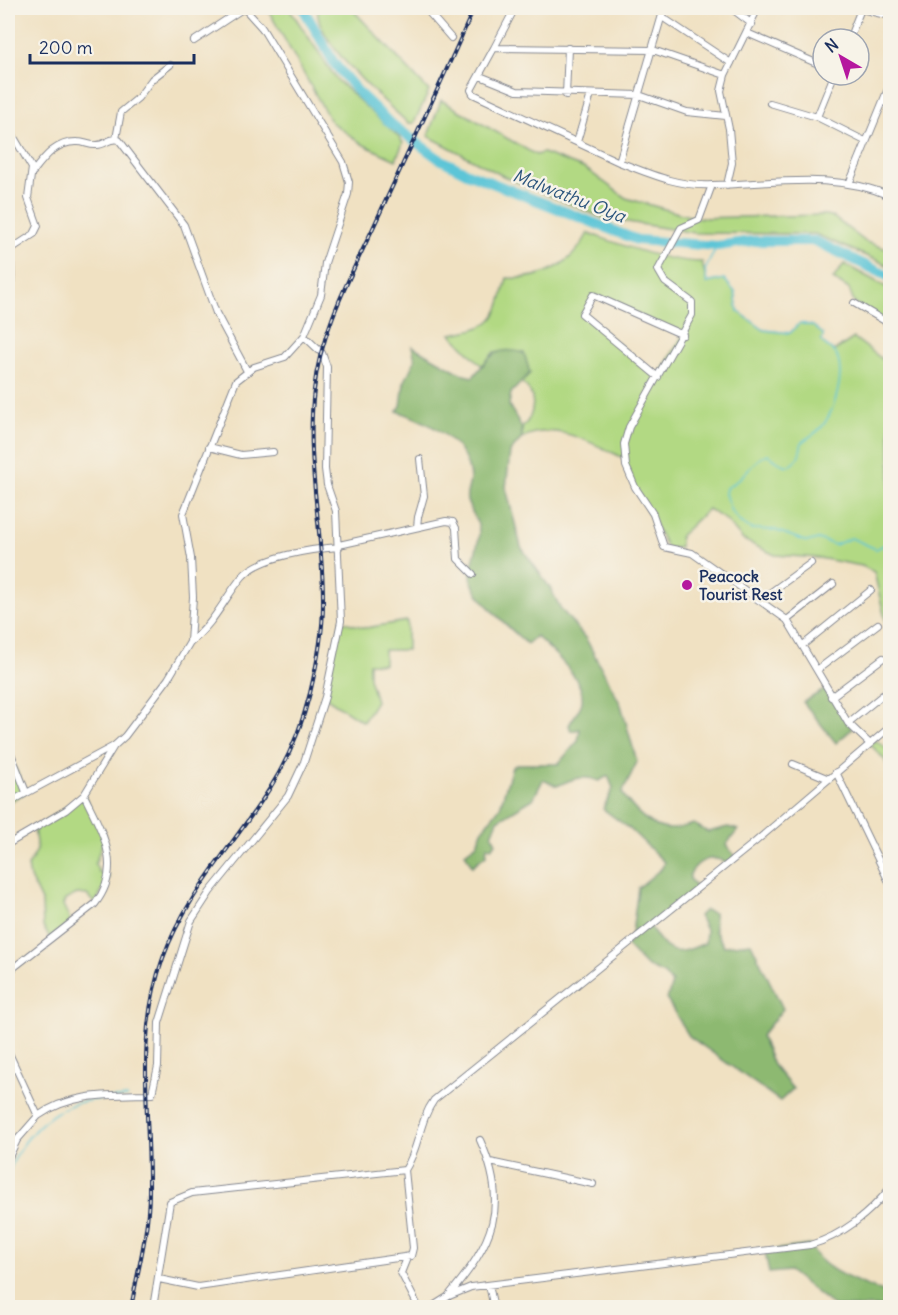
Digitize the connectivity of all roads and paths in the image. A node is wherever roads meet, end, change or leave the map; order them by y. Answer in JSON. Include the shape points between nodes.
{"nodes":[{"id":1,"x":244,"y":8,"type":"edge"},
{"id":2,"x":427,"y":8,"type":"edge"},
{"id":3,"x":515,"y":8,"type":"edge"},
{"id":4,"x":664,"y":8,"type":"edge"},
{"id":5,"x":730,"y":8,"type":"edge"},
{"id":6,"x":758,"y":8,"type":"edge"},
{"id":7,"x":859,"y":8,"type":"edge"},
{"id":8,"x":891,"y":16,"type":"edge"},
{"id":9,"x":662,"y":17,"type":"junction"},
{"id":10,"x":752,"y":24,"type":"junction"},
{"id":11,"x":853,"y":27,"type":"edge"},
{"id":12,"x":747,"y":33,"type":"junction"},
{"id":13,"x":451,"y":38,"type":"dead end"},
{"id":14,"x":194,"y":41,"type":"dead end"},
{"id":15,"x":494,"y":48,"type":"junction"},
{"id":16,"x":568,"y":48,"type":"junction"},
{"id":17,"x":654,"y":50,"type":"junction"},
{"id":18,"x":811,"y":61,"type":"edge"},
{"id":19,"x":731,"y":63,"type":"junction"},
{"id":20,"x":170,"y":64,"type":"dead end"},
{"id":21,"x":725,"y":75,"type":"junction"},
{"id":22,"x":480,"y":76,"type":"junction"},
{"id":23,"x":891,"y":84,"type":"edge"},
{"id":24,"x":829,"y":87,"type":"edge"},
{"id":25,"x":566,"y":94,"type":"junction"},
{"id":26,"x":591,"y":94,"type":"junction"},
{"id":27,"x":639,"y":94,"type":"junction"},
{"id":28,"x":770,"y":103,"type":"dead end"},
{"id":29,"x":726,"y":117,"type":"junction"},
{"id":30,"x":817,"y":117,"type":"junction"},
{"id":31,"x":8,"y":127,"type":"edge"},
{"id":32,"x":116,"y":139,"type":"junction"},
{"id":33,"x":865,"y":141,"type":"junction"},
{"id":34,"x":577,"y":142,"type":"junction"},
{"id":35,"x":619,"y":162,"type":"junction"},
{"id":36,"x":33,"y":172,"type":"junction"},
{"id":37,"x":849,"y":184,"type":"junction"},
{"id":38,"x":712,"y":185,"type":"junction"},
{"id":39,"x":727,"y":185,"type":"junction"},
{"id":40,"x":891,"y":196,"type":"edge"},
{"id":41,"x":8,"y":296,"type":"edge"},
{"id":42,"x":854,"y":303,"type":"dead end"},
{"id":43,"x":891,"y":324,"type":"edge"},
{"id":44,"x":683,"y":335,"type":"junction"},
{"id":45,"x":304,"y":336,"type":"junction"},
{"id":46,"x":247,"y":371,"type":"junction"},
{"id":47,"x":658,"y":377,"type":"junction"},
{"id":48,"x":209,"y":447,"type":"junction"},
{"id":49,"x":273,"y":453,"type":"dead end"},
{"id":50,"x":420,"y":459,"type":"dead end"},
{"id":51,"x":417,"y":527,"type":"junction"},
{"id":52,"x":339,"y":546,"type":"junction"},
{"id":53,"x":811,"y":563,"type":"dead end"},
{"id":54,"x":473,"y":574,"type":"dead end"},
{"id":55,"x":833,"y":584,"type":"dead end"},
{"id":56,"x":871,"y":590,"type":"dead end"},
{"id":57,"x":756,"y":596,"type":"junction"},
{"id":58,"x":787,"y":620,"type":"junction"},
{"id":59,"x":878,"y":624,"type":"dead end"},
{"id":60,"x":190,"y":642,"type":"junction"},
{"id":61,"x":803,"y":645,"type":"junction"},
{"id":62,"x":882,"y":658,"type":"dead end"},
{"id":63,"x":817,"y":670,"type":"junction"},
{"id":64,"x":891,"y":689,"type":"edge"},
{"id":65,"x":831,"y":697,"type":"junction"},
{"id":66,"x":848,"y":723,"type":"junction"},
{"id":67,"x":891,"y":727,"type":"edge"},
{"id":68,"x":870,"y":744,"type":"junction"},
{"id":69,"x":113,"y":748,"type":"junction"},
{"id":70,"x":10,"y":751,"type":"dead end"},
{"id":71,"x":793,"y":764,"type":"dead end"},
{"id":72,"x":836,"y":772,"type":"junction"},
{"id":73,"x":829,"y":779,"type":"junction"},
{"id":74,"x":26,"y":792,"type":"junction"},
{"id":75,"x":84,"y":795,"type":"junction"},
{"id":76,"x":8,"y":802,"type":"edge"},
{"id":77,"x":8,"y":844,"type":"edge"},
{"id":78,"x":891,"y":884,"type":"edge"},
{"id":79,"x":8,"y":972,"type":"edge"},
{"id":80,"x":8,"y":1051,"type":"edge"},
{"id":81,"x":38,"y":1116,"type":"junction"},
{"id":82,"x":480,"y":1140,"type":"dead end"},
{"id":83,"x":8,"y":1155,"type":"edge"},
{"id":84,"x":490,"y":1162,"type":"junction"},
{"id":85,"x":405,"y":1170,"type":"junction"},
{"id":86,"x":593,"y":1184,"type":"dead end"},
{"id":87,"x":891,"y":1188,"type":"edge"},
{"id":88,"x":407,"y":1258,"type":"junction"},
{"id":89,"x":159,"y":1279,"type":"junction"},
{"id":90,"x":489,"y":1285,"type":"junction"},
{"id":91,"x":449,"y":1296,"type":"junction"},
{"id":92,"x":153,"y":1308,"type":"edge"},
{"id":93,"x":419,"y":1308,"type":"edge"},
{"id":94,"x":430,"y":1308,"type":"edge"},
{"id":95,"x":494,"y":1308,"type":"edge"}],
"edges":[{"from":1,"to":14,"type":"street"},
{"from":1,"to":45,"type":"street","via":[[262,27],[344,162],[349,182],[325,263],[321,295]]},
{"from":2,"to":13,"type":"street"},
{"from":3,"to":15,"type":"street"},
{"from":4,"to":9,"type":"street"},
{"from":5,"to":10,"type":"street"},
{"from":6,"to":10,"type":"street"},
{"from":7,"to":8,"type":"street"},
{"from":7,"to":11,"type":"street"},
{"from":9,"to":17,"type":"street"},
{"from":9,"to":19,"type":"street"},
{"from":10,"to":12,"type":"street"},
{"from":12,"to":18,"type":"street"},
{"from":12,"to":19,"type":"street"},
{"from":15,"to":16,"type":"street"},
{"from":15,"to":22,"type":"street"},
{"from":16,"to":17,"type":"street"},
{"from":16,"to":25,"type":"street"},
{"from":17,"to":21,"type":"street"},
{"from":17,"to":27,"type":"street"},
{"from":19,"to":21,"type":"street"},
{"from":20,"to":32,"type":"street","via":[[121,112]]},
{"from":21,"to":29,"type":"street","via":[[721,91]]},
{"from":22,"to":25,"type":"street","via":[[517,91]]},
{"from":22,"to":34,"type":"street","via":[[471,90],[473,94]]},
{"from":23,"to":33,"type":"street"},
{"from":24,"to":30,"type":"street"},
{"from":25,"to":26,"type":"street"},
{"from":26,"to":27,"type":"street"},
{"from":26,"to":34,"type":"street"},
{"from":27,"to":29,"type":"street","via":[[687,112]]},
{"from":27,"to":35,"type":"street"},
{"from":28,"to":30,"type":"street"},
{"from":29,"to":39,"type":"street","via":[[732,163]]},
{"from":30,"to":33,"type":"street"},
{"from":31,"to":36,"type":"street"},
{"from":32,"to":36,"type":"street","via":[[95,146],[81,142],[63,144],[54,148]]},
{"from":32,"to":46,"type":"street","via":[[184,225],[216,313]]},
{"from":33,"to":37,"type":"street"},
{"from":34,"to":35,"type":"street"},
{"from":35,"to":38,"type":"street","via":[[659,178]]},
{"from":36,"to":41,"type":"street","via":[[28,191],[38,230],[11,249],[12,286]]},
{"from":37,"to":39,"type":"street","via":[[789,180]]},
{"from":37,"to":40,"type":"street"},
{"from":38,"to":39,"type":"street"},
{"from":38,"to":44,"type":"street","via":[[699,220],[685,225],[677,234],[658,270],[665,282],[692,302],[692,315]]},
{"from":42,"to":43,"type":"street"},
{"from":44,"to":47,"type":"street"},
{"from":44,"to":47,"type":"street","via":[[592,295],[582,314]]},
{"from":45,"to":46,"type":"street","via":[[285,357]]},
{"from":45,"to":52,"type":"street","via":[[322,352],[327,367],[327,485],[336,511]]},
{"from":46,"to":48,"type":"street","via":[[236,381]]},
{"from":47,"to":57,"type":"street","via":[[625,437],[623,451],[635,487],[653,513],[664,547],[692,553]]},
{"from":48,"to":49,"type":"street","via":[[241,455]]},
{"from":48,"to":60,"type":"street","via":[[183,514],[193,597]]},
{"from":50,"to":51,"type":"street","via":[[424,496]]},
{"from":51,"to":52,"type":"street"},
{"from":51,"to":54,"type":"street","via":[[453,522],[458,559]]},
{"from":52,"to":60,"type":"street","via":[[302,551],[249,571],[210,624]]},
{"from":52,"to":81,"type":"street","via":[[338,644],[306,755],[288,796],[191,921],[159,1023],[158,1066],[152,1094],[76,1098]]},
{"from":53,"to":57,"type":"street","via":[[768,595]]},
{"from":55,"to":58,"type":"street"},
{"from":56,"to":61,"type":"street"},
{"from":57,"to":58,"type":"street"},
{"from":58,"to":61,"type":"street"},
{"from":59,"to":63,"type":"street"},
{"from":60,"to":69,"type":"street","via":[[168,679]]},
{"from":61,"to":63,"type":"street"},
{"from":62,"to":65,"type":"street"},
{"from":63,"to":65,"type":"street"},
{"from":64,"to":66,"type":"street"},
{"from":65,"to":66,"type":"street"},
{"from":66,"to":68,"type":"street"},
{"from":67,"to":68,"type":"street"},
{"from":68,"to":72,"type":"street"},
{"from":69,"to":74,"type":"street"},
{"from":69,"to":75,"type":"street"},
{"from":70,"to":74,"type":"street"},
{"from":71,"to":73,"type":"street"},
{"from":72,"to":73,"type":"street"},
{"from":72,"to":78,"type":"street"},
{"from":73,"to":85,"type":"street","via":[[434,1100]]},
{"from":74,"to":76,"type":"street"},
{"from":75,"to":77,"type":"street"},
{"from":75,"to":79,"type":"street","via":[[108,846],[109,877],[105,892]]},
{"from":80,"to":81,"type":"street"},
{"from":81,"to":83,"type":"street"},
{"from":82,"to":84,"type":"street"},
{"from":84,"to":86,"type":"street"},
{"from":84,"to":91,"type":"street","via":[[495,1178],[494,1215],[483,1249]]},
{"from":85,"to":88,"type":"street","via":[[413,1248]]},
{"from":85,"to":89,"type":"street","via":[[192,1193],[173,1199]]},
{"from":87,"to":90,"type":"street","via":[[836,1236],[810,1245]]},
{"from":88,"to":89,"type":"street","via":[[198,1287]]},
{"from":88,"to":93,"type":"street","via":[[401,1273]]},
{"from":89,"to":92,"type":"street"},
{"from":90,"to":91,"type":"street"},
{"from":90,"to":95,"type":"street"},
{"from":91,"to":94,"type":"street"}]}
